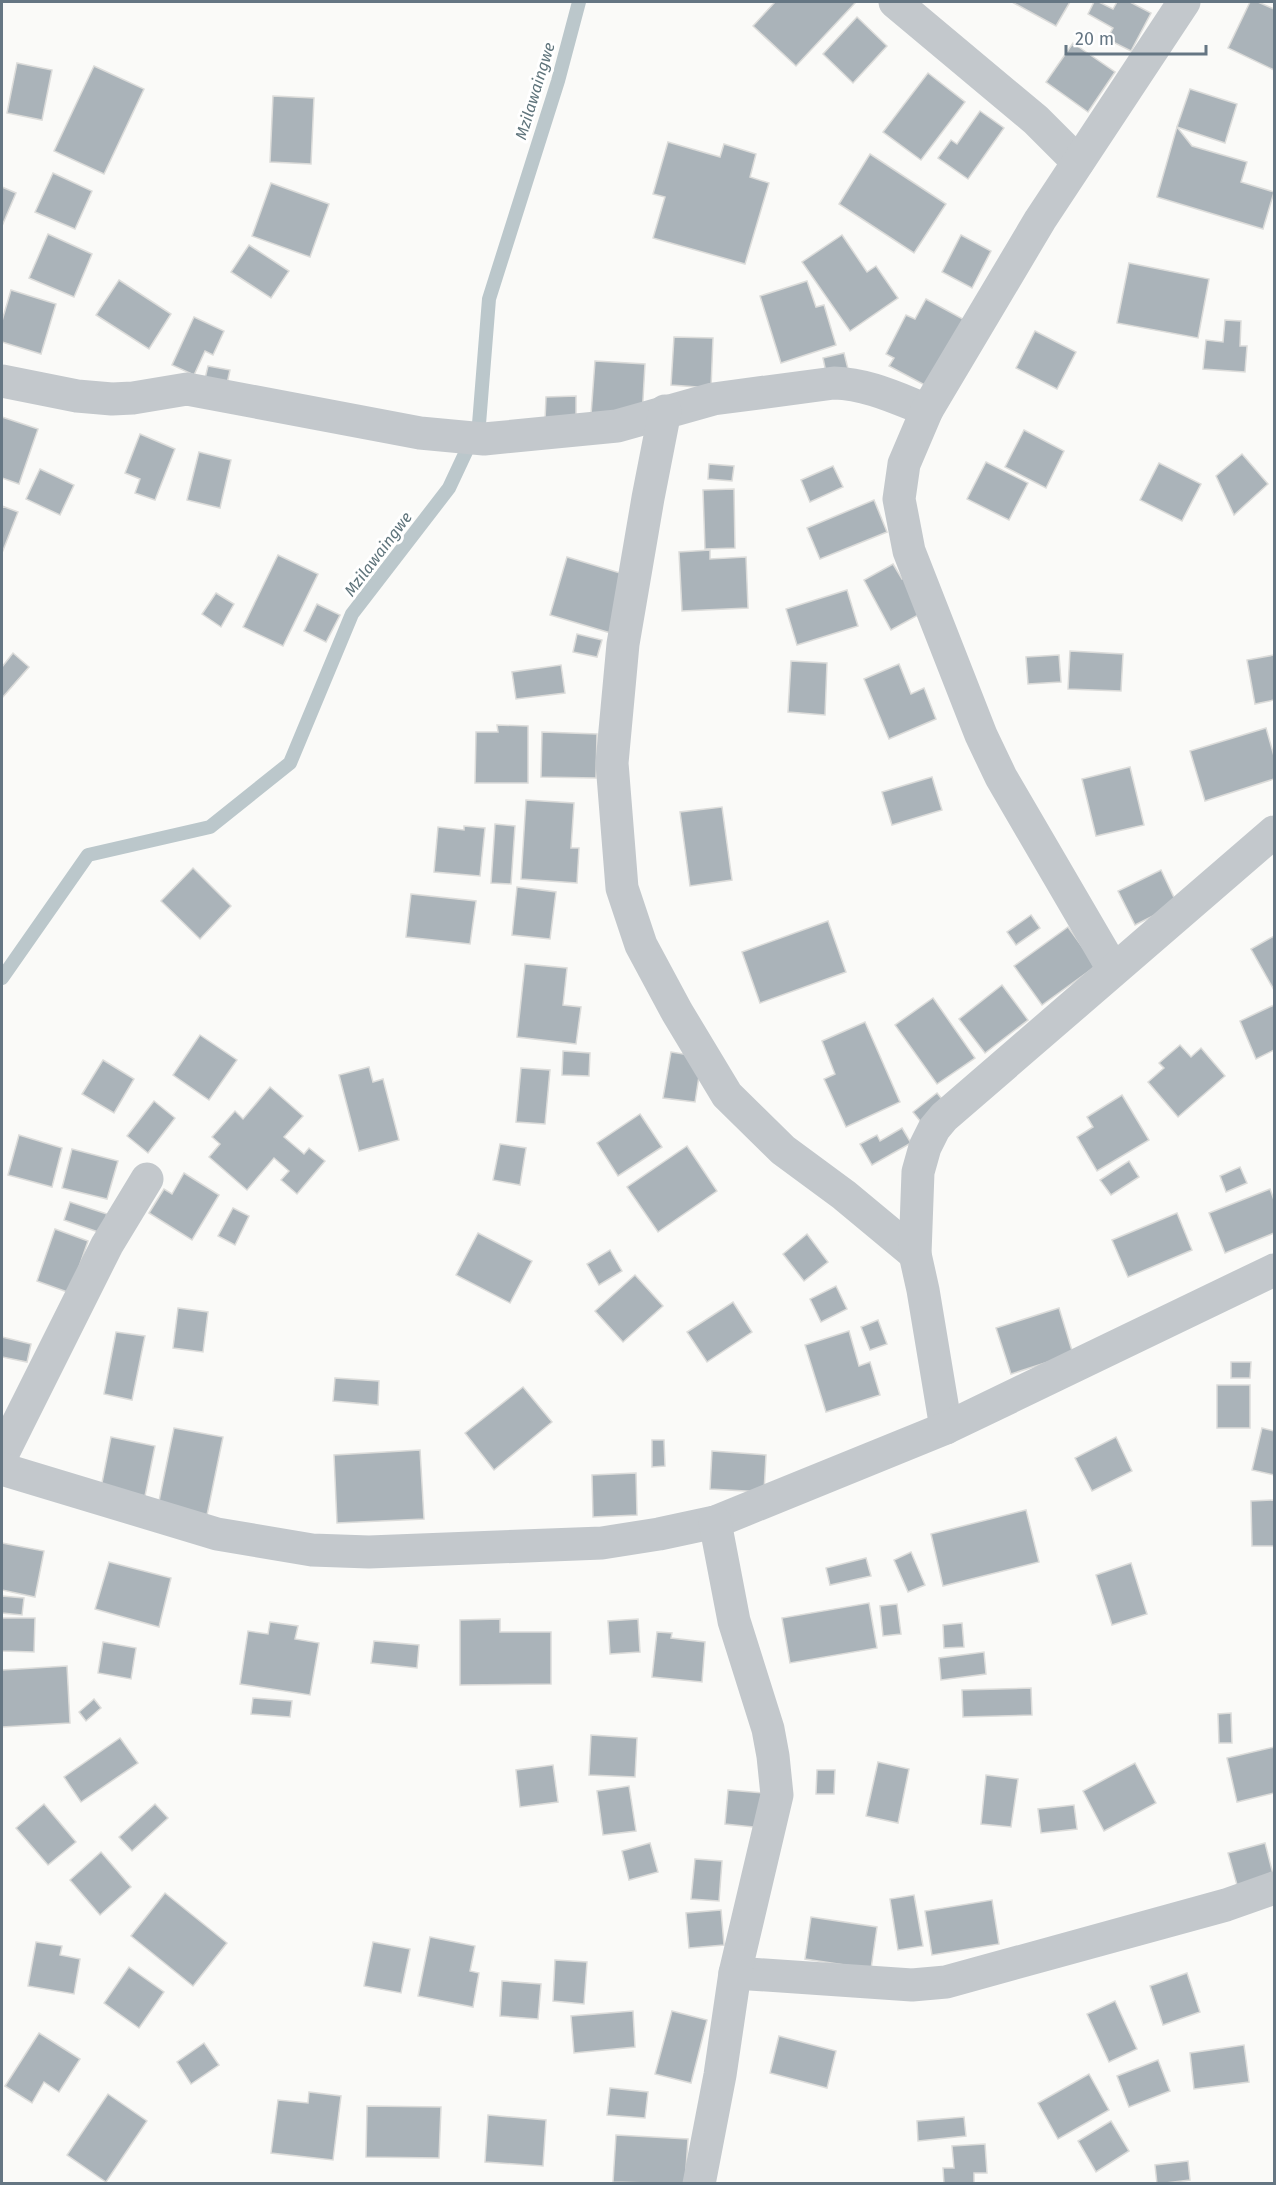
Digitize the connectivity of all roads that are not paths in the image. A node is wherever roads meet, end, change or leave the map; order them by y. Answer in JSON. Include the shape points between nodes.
{"nodes":[{"id":1,"x":895,"y":2,"type":"edge"},
{"id":2,"x":1184,"y":2,"type":"edge"},
{"id":3,"x":1078,"y":162,"type":"junction"},
{"id":4,"x":2,"y":381,"type":"edge"},
{"id":5,"x":927,"y":410,"type":"junction"},
{"id":6,"x":665,"y":411,"type":"junction"},
{"id":7,"x":1275,"y":831,"type":"edge"},
{"id":8,"x":1113,"y":969,"type":"junction"},
{"id":9,"x":147,"y":1179,"type":"dead end"},
{"id":10,"x":915,"y":1254,"type":"junction"},
{"id":11,"x":1275,"y":1270,"type":"edge"},
{"id":12,"x":946,"y":1428,"type":"junction"},
{"id":13,"x":2,"y":1455,"type":"edge"},
{"id":14,"x":2,"y":1469,"type":"edge"},
{"id":15,"x":715,"y":1522,"type":"junction"},
{"id":16,"x":1275,"y":1888,"type":"edge"},
{"id":17,"x":735,"y":1973,"type":"junction"},
{"id":18,"x":699,"y":2184,"type":"edge"}],
"edges":[{"from":1,"to":3,"type":"street","via":[[1036,120]]},
{"from":2,"to":3,"type":"street"},
{"from":3,"to":5,"type":"street"},
{"from":4,"to":6,"type":"street","via":[[112,399],[187,389],[420,433],[474,438],[617,426]]},
{"from":5,"to":6,"type":"street","via":[[871,388],[834,383],[713,399]]},
{"from":5,"to":8,"type":"street","via":[[904,464],[899,499],[909,551],[996,766]]},
{"from":6,"to":10,"type":"street","via":[[623,644],[612,763],[622,888],[641,945],[727,1095],[783,1149]]},
{"from":7,"to":8,"type":"street"},
{"from":8,"to":10,"type":"street","via":[[934,1129],[918,1172]]},
{"from":9,"to":13,"type":"street","via":[[107,1245]]},
{"from":10,"to":12,"type":"street"},
{"from":11,"to":12,"type":"street"},
{"from":12,"to":15,"type":"street"},
{"from":14,"to":15,"type":"street","via":[[216,1534],[312,1550],[369,1552],[602,1543]]},
{"from":15,"to":17,"type":"street","via":[[734,1621],[768,1729],[777,1795]]},
{"from":16,"to":17,"type":"street","via":[[946,1982],[912,1985]]},
{"from":17,"to":18,"type":"street"}]}
